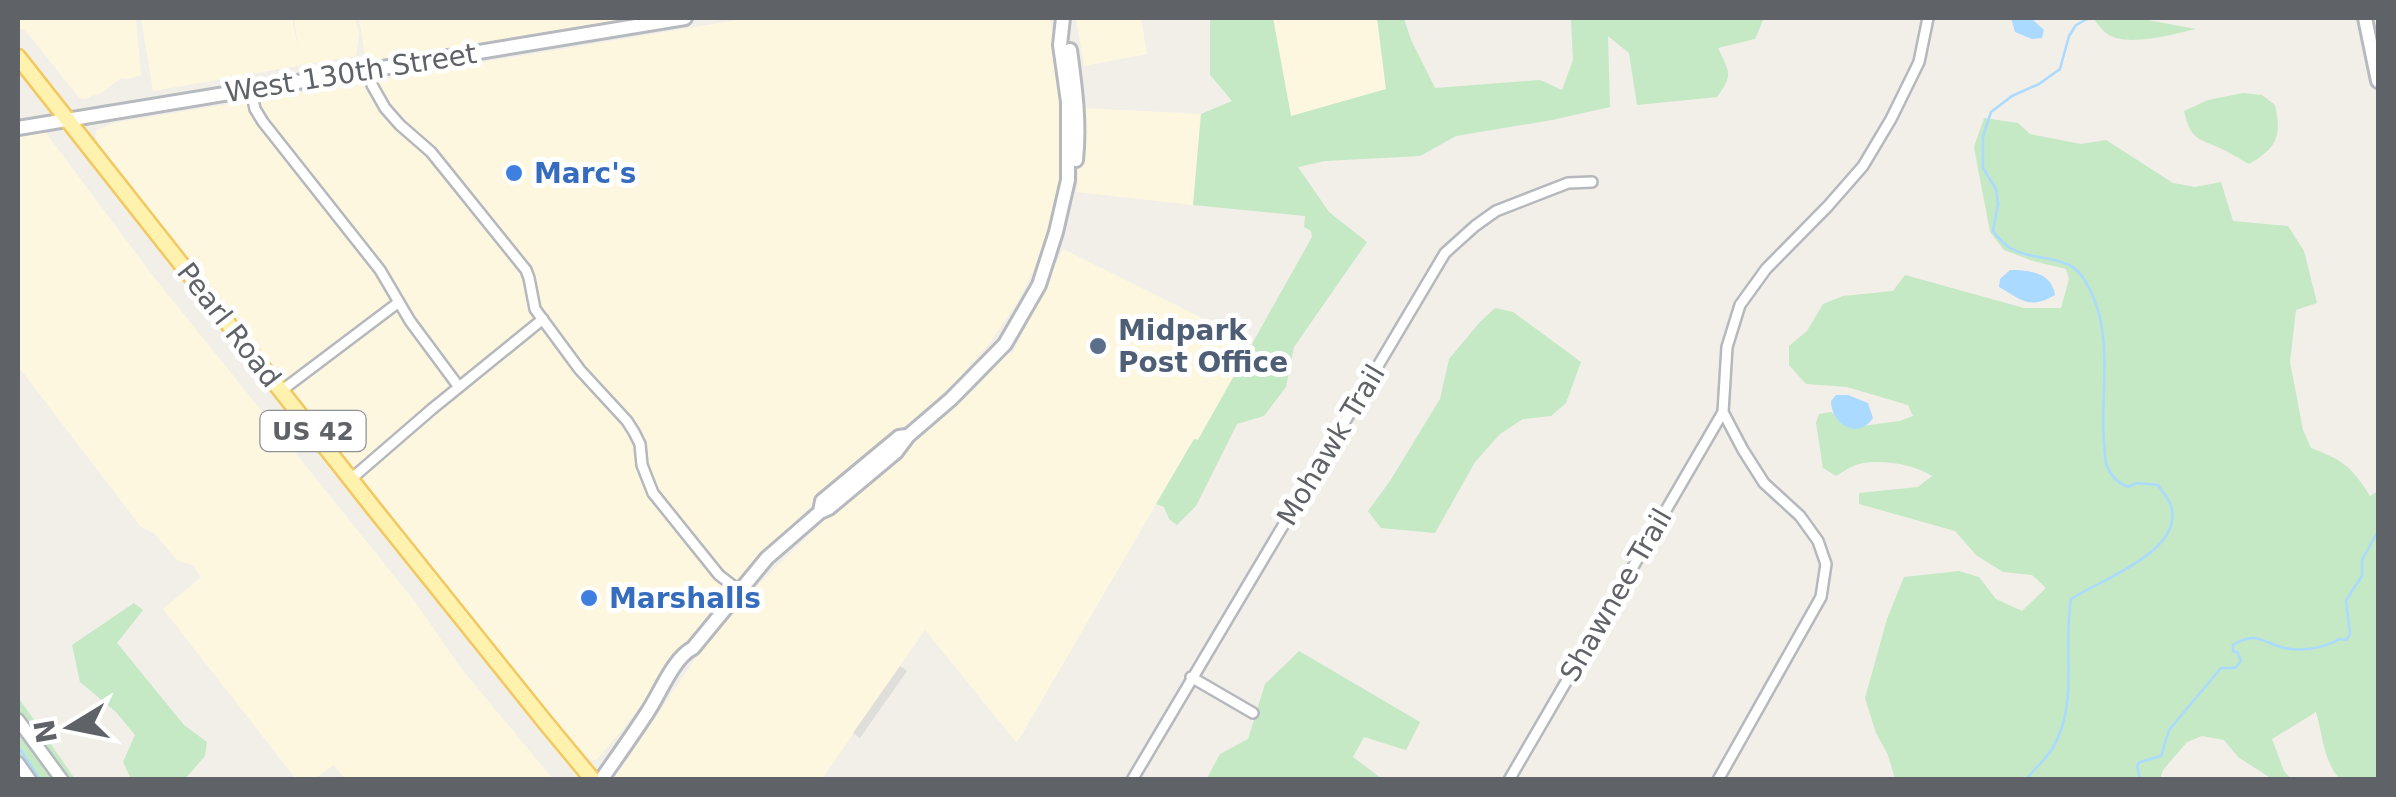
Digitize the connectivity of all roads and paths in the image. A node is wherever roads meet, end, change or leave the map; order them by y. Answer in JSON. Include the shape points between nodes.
{"nodes":[{"id":1,"x":685,"y":18,"type":"edge"},
{"id":2,"x":1063,"y":18,"type":"edge"},
{"id":3,"x":1928,"y":18,"type":"edge"},
{"id":4,"x":2365,"y":18,"type":"edge"},
{"id":5,"x":18,"y":56,"type":"edge"},
{"id":6,"x":371,"y":70,"type":"junction"},
{"id":7,"x":2378,"y":81,"type":"edge"},
{"id":8,"x":251,"y":90,"type":"junction"},
{"id":9,"x":66,"y":120,"type":"junction"},
{"id":10,"x":18,"y":128,"type":"edge"},
{"id":11,"x":1592,"y":182,"type":"dead end"},
{"id":12,"x":399,"y":302,"type":"junction"},
{"id":13,"x":542,"y":319,"type":"junction"},
{"id":14,"x":460,"y":387,"type":"junction"},
{"id":15,"x":281,"y":391,"type":"junction"},
{"id":16,"x":1723,"y":412,"type":"junction"},
{"id":17,"x":351,"y":479,"type":"junction"},
{"id":18,"x":741,"y":592,"type":"junction"},
{"id":19,"x":1192,"y":677,"type":"junction"},
{"id":20,"x":1253,"y":713,"type":"dead end"},
{"id":21,"x":18,"y":720,"type":"edge"},
{"id":22,"x":18,"y":763,"type":"edge"},
{"id":23,"x":30,"y":780,"type":"edge"},
{"id":24,"x":62,"y":780,"type":"edge"},
{"id":25,"x":597,"y":780,"type":"edge"},
{"id":26,"x":1132,"y":780,"type":"edge"},
{"id":27,"x":1509,"y":780,"type":"edge"},
{"id":28,"x":1718,"y":780,"type":"edge"}],
"edges":[{"from":1,"to":6,"type":"main road","name":"West 130th Street"},
{"from":2,"to":18,"type":"main road","via":[[1068,180],[1038,285],[1005,344],[896,452],[767,558]]},
{"from":3,"to":16,"type":"street","via":[[1919,62],[1862,166],[1740,305],[1726,347]]},
{"from":4,"to":7,"type":"main road"},
{"from":5,"to":9,"type":"main road","name":"Pearl Road","number":"US 42"},
{"from":6,"to":8,"type":"main road","name":"West 130th Street"},
{"from":6,"to":13,"type":"street","via":[[385,108],[434,156],[526,270]]},
{"from":8,"to":9,"type":"main road","name":"West 130th Street"},
{"from":8,"to":12,"type":"street","via":[[263,122]]},
{"from":9,"to":10,"type":"main road","name":"West 130th Street"},
{"from":9,"to":15,"type":"main road","name":"Pearl Road","number":"US 42"},
{"from":11,"to":19,"type":"street","name":"Mohawk Trail","via":[[1568,184],[1496,211],[1445,254]]},
{"from":12,"to":14,"type":"street"},
{"from":12,"to":15,"type":"street"},
{"from":13,"to":14,"type":"street"},
{"from":13,"to":18,"type":"street","via":[[627,421],[653,493]]},
{"from":14,"to":17,"type":"street"},
{"from":15,"to":17,"type":"main road","name":"Pearl Road","number":"US 42"},
{"from":16,"to":27,"type":"street","name":"Shawnee Trail"},
{"from":16,"to":28,"type":"street","via":[[1764,483],[1818,541],[1826,564],[1821,598]]},
{"from":17,"to":25,"type":"main road","name":"Pearl Road","number":"US 42"},
{"from":18,"to":25,"type":"main road"},
{"from":19,"to":20,"type":"street"},
{"from":19,"to":26,"type":"street","name":"Mohawk Trail"},
{"from":21,"to":24,"type":"street"},
{"from":22,"to":23,"type":"street"}]}
